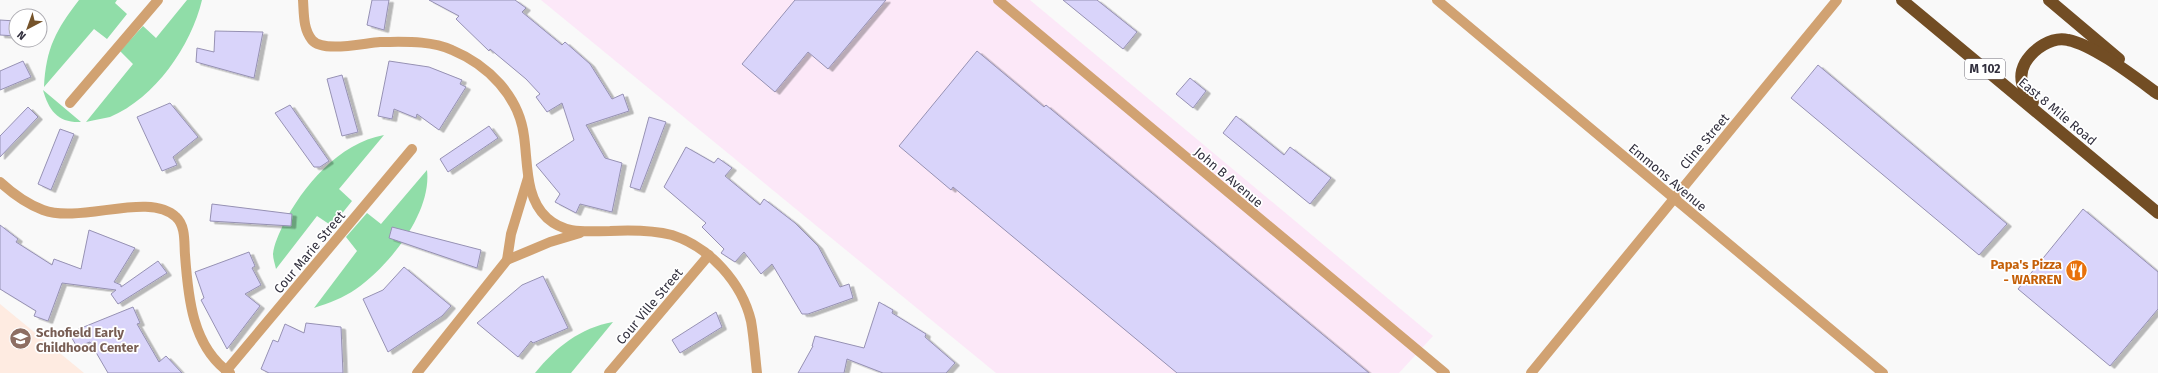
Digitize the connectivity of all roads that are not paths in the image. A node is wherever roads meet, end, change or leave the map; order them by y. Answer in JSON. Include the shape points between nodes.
{"nodes":[{"id":1,"x":158,"y":0,"type":"edge"},
{"id":2,"x":303,"y":0,"type":"edge"},
{"id":3,"x":998,"y":0,"type":"edge"},
{"id":4,"x":1437,"y":0,"type":"edge"},
{"id":5,"x":1837,"y":0,"type":"edge"},
{"id":6,"x":1902,"y":0,"type":"edge"},
{"id":7,"x":2049,"y":0,"type":"edge"},
{"id":8,"x":2158,"y":93,"type":"edge"},
{"id":9,"x":70,"y":103,"type":"dead end"},
{"id":10,"x":2067,"y":137,"type":"junction"},
{"id":11,"x":412,"y":149,"type":"dead end"},
{"id":12,"x":528,"y":177,"type":"junction"},
{"id":13,"x":0,"y":182,"type":"edge"},
{"id":14,"x":1674,"y":199,"type":"junction"},
{"id":15,"x":2158,"y":213,"type":"edge"},
{"id":16,"x":581,"y":232,"type":"junction"},
{"id":17,"x":709,"y":255,"type":"junction"},
{"id":18,"x":507,"y":260,"type":"junction"},
{"id":19,"x":756,"y":371,"type":"edge"},
{"id":20,"x":228,"y":372,"type":"edge"},
{"id":21,"x":415,"y":372,"type":"edge"},
{"id":22,"x":609,"y":373,"type":"edge"},
{"id":23,"x":1445,"y":373,"type":"edge"},
{"id":24,"x":1531,"y":373,"type":"edge"},
{"id":25,"x":1883,"y":373,"type":"edge"}],
"edges":[{"from":1,"to":9,"type":"street"},
{"from":2,"to":12,"type":"street","via":[[305,27],[313,41],[322,46],[379,42],[428,43],[466,56],[486,70],[500,83],[516,108],[524,134]]},
{"from":3,"to":23,"type":"street","name":"John B Avenue"},
{"from":4,"to":14,"type":"street","name":"Emmons Avenue"},
{"from":5,"to":14,"type":"street","name":"Cline Street"},
{"from":6,"to":10,"type":"highway","name":"East 8 Mile Road","number":"M 102"},
{"from":7,"to":8,"type":"highway"},
{"from":8,"to":10,"type":"highway","via":[[2105,57],[2069,40],[2047,42],[2025,63],[2021,77],[2023,90],[2040,112]]},
{"from":10,"to":15,"type":"highway","name":"East 8 Mile Road","number":"M 102"},
{"from":11,"to":20,"type":"street","name":"Cour Marie Street"},
{"from":12,"to":16,"type":"street","via":[[539,210],[562,228]]},
{"from":12,"to":18,"type":"street"},
{"from":13,"to":20,"type":"street","via":[[24,201],[44,211],[67,214],[150,206],[166,209],[178,218],[183,230],[187,287],[194,321],[211,353]]},
{"from":14,"to":24,"type":"street","name":"Cline Street"},
{"from":14,"to":25,"type":"street","name":"Emmons Avenue"},
{"from":16,"to":17,"type":"street","via":[[652,232],[672,236]]},
{"from":16,"to":18,"type":"street"},
{"from":17,"to":19,"type":"street","via":[[731,278],[744,299],[753,334]]},
{"from":17,"to":22,"type":"street","name":"Cour Ville Street"},
{"from":18,"to":21,"type":"street"}]}
